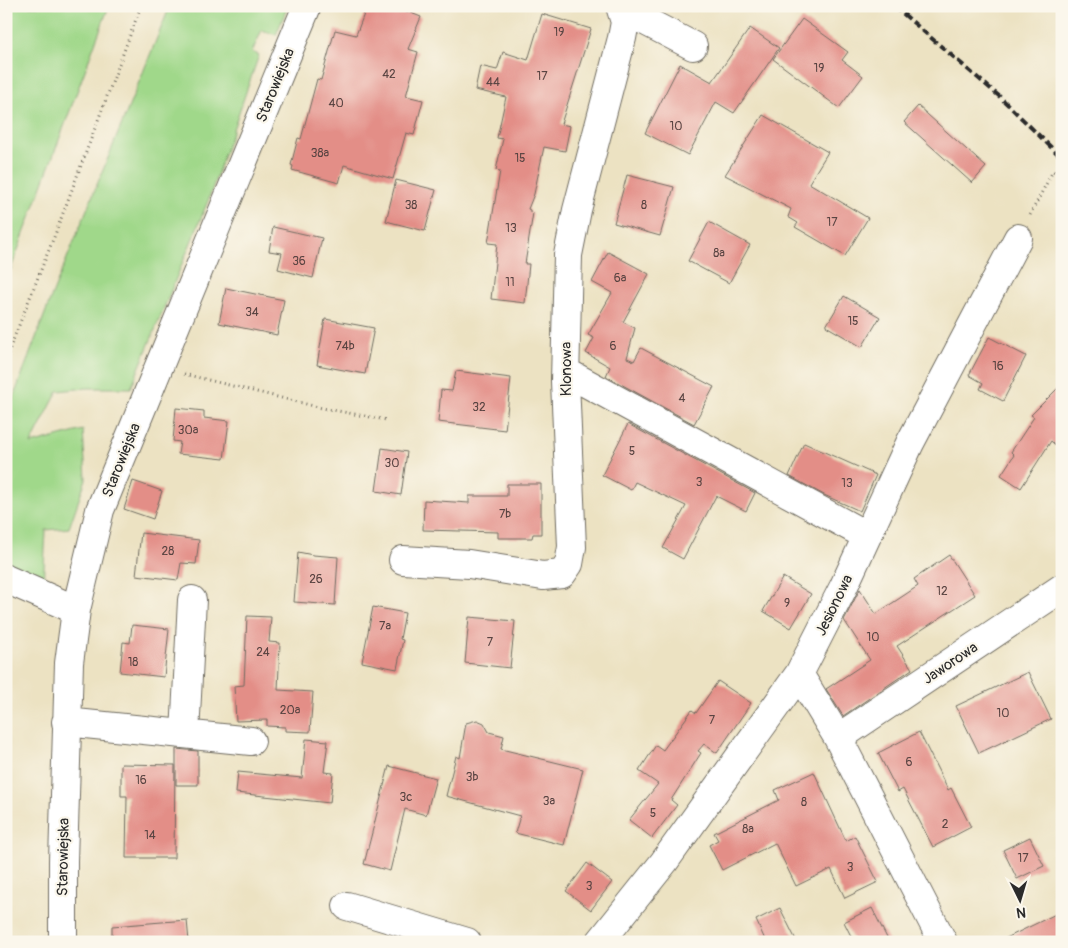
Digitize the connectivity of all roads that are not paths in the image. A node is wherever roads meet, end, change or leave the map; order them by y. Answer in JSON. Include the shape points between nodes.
{"nodes":[{"id":1,"x":307,"y":6,"type":"edge"},
{"id":2,"x":621,"y":8,"type":"edge"},
{"id":3,"x":693,"y":46,"type":"dead end"},
{"id":4,"x":1018,"y":238,"type":"road end"},
{"id":5,"x":566,"y":372,"type":"junction"},
{"id":6,"x":867,"y":536,"type":"junction"},
{"id":7,"x":403,"y":560,"type":"dead end"},
{"id":8,"x":6,"y":579,"type":"edge"},
{"id":9,"x":1062,"y":588,"type":"edge"},
{"id":10,"x":192,"y":600,"type":"dead end"},
{"id":11,"x":76,"y":610,"type":"junction"},
{"id":12,"x":799,"y":674,"type":"junction"},
{"id":13,"x":66,"y":722,"type":"junction"},
{"id":14,"x":185,"y":734,"type":"junction"},
{"id":15,"x":838,"y":738,"type":"junction"},
{"id":16,"x":251,"y":740,"type":"dead end"},
{"id":17,"x":347,"y":906,"type":"dead end"},
{"id":18,"x":63,"y":942,"type":"edge"},
{"id":19,"x":467,"y":942,"type":"edge"},
{"id":20,"x":600,"y":942,"type":"edge"},
{"id":21,"x":943,"y":942,"type":"edge"}],
"edges":[{"from":1,"to":11,"type":"street","name":"Starowiejska","via":[[100,510]]},
{"from":2,"to":3,"type":"street","name":"Klonowa"},
{"from":2,"to":5,"type":"street","name":"Klonowa","via":[[625,22],[622,38],[568,255]]},
{"from":4,"to":6,"type":"street","name":"Jesionowa","via":[[910,443]]},
{"from":5,"to":6,"type":"street"},
{"from":5,"to":7,"type":"street","name":"Klonowa","via":[[572,547],[569,564],[562,574],[543,576],[469,564]]},
{"from":6,"to":12,"type":"street","name":"Jesionowa"},
{"from":8,"to":11,"type":"street"},
{"from":9,"to":15,"type":"street","name":"Jaworowa"},
{"from":10,"to":14,"type":"street"},
{"from":11,"to":13,"type":"street","name":"Starowiejska"},
{"from":12,"to":15,"type":"street"},
{"from":12,"to":20,"type":"street","name":"Jesionowa","via":[[664,862]]},
{"from":13,"to":14,"type":"street"},
{"from":13,"to":18,"type":"street","name":"Starowiejska"},
{"from":14,"to":16,"type":"street"},
{"from":15,"to":21,"type":"street"},
{"from":17,"to":19,"type":"street"}]}
